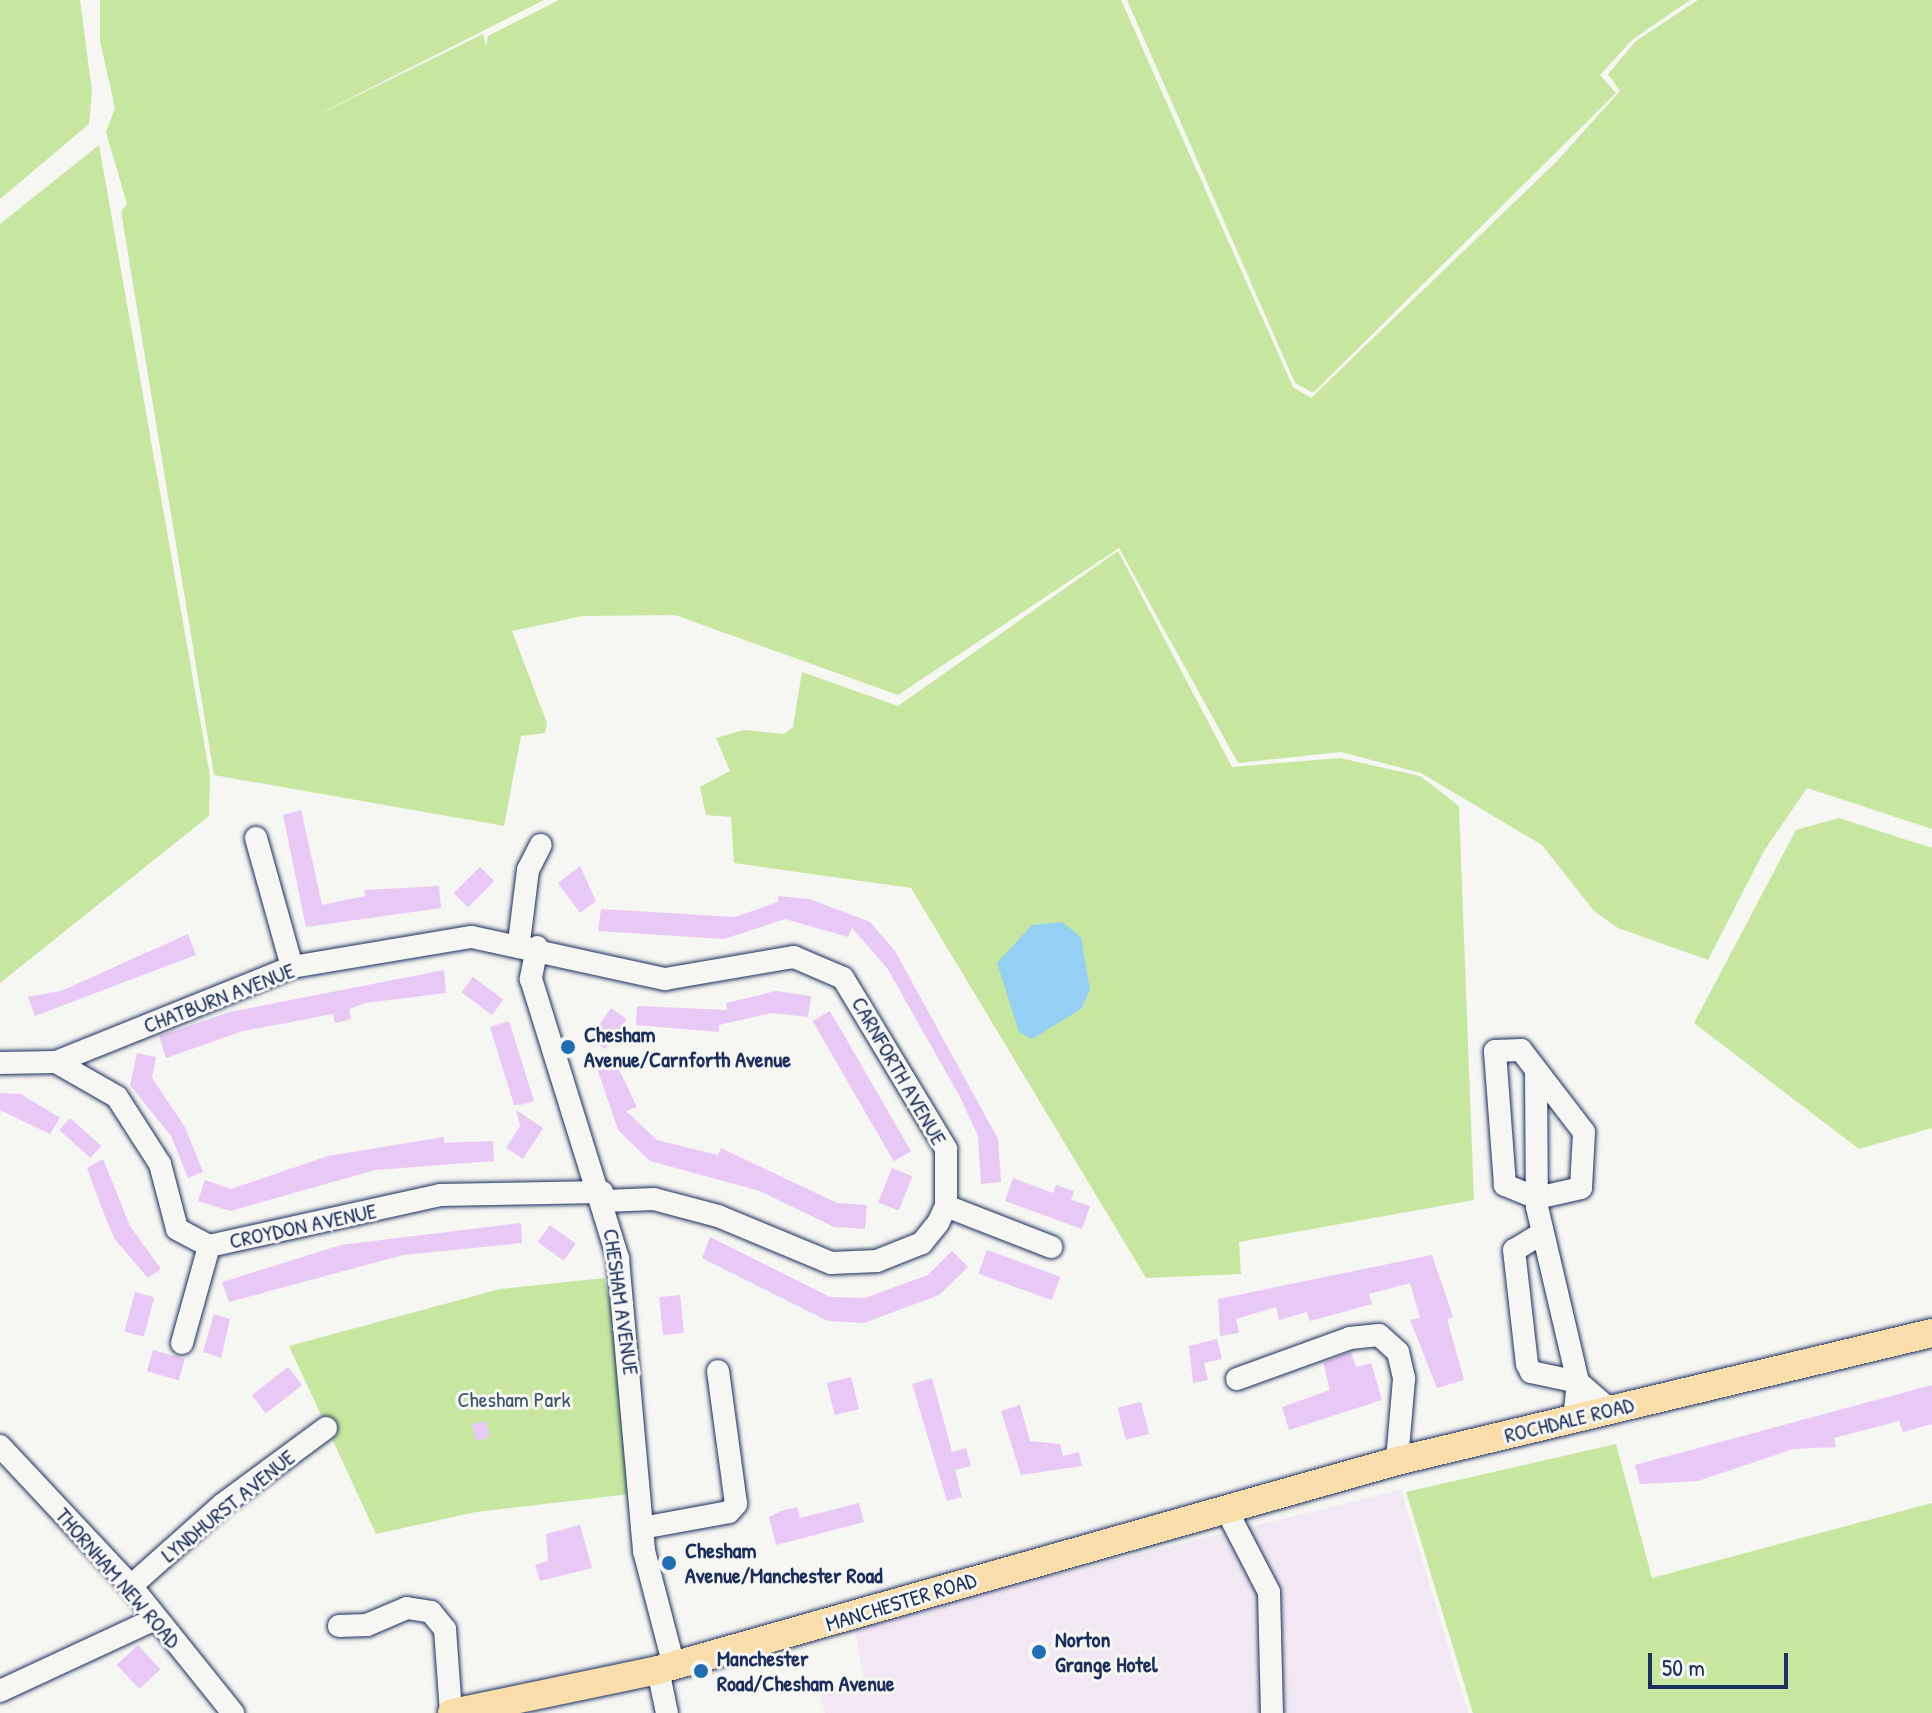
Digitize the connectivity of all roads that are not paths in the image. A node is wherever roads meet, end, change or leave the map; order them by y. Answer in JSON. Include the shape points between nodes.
{"nodes":[{"id":1,"x":256,"y":838,"type":"dead end"},
{"id":2,"x":541,"y":845,"type":"dead end"},
{"id":3,"x":528,"y":945,"type":"junction"},
{"id":4,"x":292,"y":967,"type":"junction"},
{"id":5,"x":56,"y":1062,"type":"junction"},
{"id":6,"x":0,"y":1063,"type":"edge"},
{"id":7,"x":1536,"y":1072,"type":"junction"},
{"id":8,"x":604,"y":1197,"type":"junction"},
{"id":9,"x":1537,"y":1198,"type":"junction"},
{"id":10,"x":946,"y":1206,"type":"junction"},
{"id":11,"x":1541,"y":1234,"type":"junction"},
{"id":12,"x":209,"y":1246,"type":"junction"},
{"id":13,"x":1051,"y":1247,"type":"dead end"},
{"id":14,"x":1932,"y":1333,"type":"edge"},
{"id":15,"x":182,"y":1343,"type":"dead end"},
{"id":16,"x":718,"y":1371,"type":"dead end"},
{"id":17,"x":1237,"y":1379,"type":"dead end"},
{"id":18,"x":1578,"y":1382,"type":"junction"},
{"id":19,"x":1610,"y":1410,"type":"junction"},
{"id":20,"x":1574,"y":1418,"type":"junction"},
{"id":21,"x":326,"y":1428,"type":"dead end"},
{"id":22,"x":0,"y":1446,"type":"edge"},
{"id":23,"x":1397,"y":1461,"type":"junction"},
{"id":24,"x":1217,"y":1512,"type":"junction"},
{"id":25,"x":642,"y":1528,"type":"junction"},
{"id":26,"x":131,"y":1586,"type":"junction"},
{"id":27,"x":155,"y":1619,"type":"junction"},
{"id":28,"x":339,"y":1626,"type":"dead end"},
{"id":29,"x":666,"y":1668,"type":"junction"},
{"id":30,"x":0,"y":1691,"type":"edge"},
{"id":31,"x":233,"y":1713,"type":"edge"},
{"id":32,"x":451,"y":1713,"type":"edge"},
{"id":33,"x":667,"y":1713,"type":"edge"},
{"id":34,"x":1272,"y":1713,"type":"edge"}],
"edges":[{"from":1,"to":4,"type":"street"},
{"from":2,"to":3,"type":"street","name":"CHESHAM AVENUE","via":[[528,870]]},
{"from":3,"to":4,"type":"street","name":"CHATBURN AVENUE","via":[[472,937]]},
{"from":3,"to":8,"type":"street","name":"CHESHAM AVENUE","via":[[531,979]]},
{"from":3,"to":10,"type":"street","name":"CARNFORTH AVENUE","via":[[665,979],[794,957],[843,978],[946,1149]]},
{"from":4,"to":5,"type":"street","name":"CHATBURN AVENUE"},
{"from":5,"to":6,"type":"street","name":"CHATBURN AVENUE"},
{"from":5,"to":12,"type":"street","name":"CROYDON AVENUE","via":[[117,1097],[160,1164],[177,1229]]},
{"from":7,"to":9,"type":"street"},
{"from":7,"to":9,"type":"street","via":[[1584,1132],[1581,1188]]},
{"from":7,"to":9,"type":"street","via":[[1521,1050],[1495,1051],[1500,1171],[1505,1185]]},
{"from":8,"to":10,"type":"street","via":[[654,1199],[718,1216],[831,1263],[856,1264],[922,1243]]},
{"from":8,"to":12,"type":"street","name":"CROYDON AVENUE","via":[[440,1195]]},
{"from":8,"to":25,"type":"street","name":"CHESHAM AVENUE","via":[[630,1353]]},
{"from":9,"to":11,"type":"street"},
{"from":10,"to":13,"type":"street"},
{"from":11,"to":18,"type":"street"},
{"from":11,"to":18,"type":"street","via":[[1514,1250],[1527,1364],[1531,1372]]},
{"from":12,"to":15,"type":"street"},
{"from":14,"to":19,"type":"main road","name":"ROCHDALE ROAD"},
{"from":16,"to":25,"type":"street","via":[[736,1504],[729,1512]]},
{"from":17,"to":23,"type":"street","via":[[1295,1356],[1379,1335],[1398,1352],[1404,1379]]},
{"from":18,"to":19,"type":"street"},
{"from":18,"to":20,"type":"street"},
{"from":19,"to":20,"type":"main road","name":"ROCHDALE ROAD"},
{"from":20,"to":23,"type":"main road","name":"ROCHDALE ROAD"},
{"from":21,"to":26,"type":"street","name":"LYNDHURST AVENUE","via":[[223,1504]]},
{"from":22,"to":26,"type":"street","name":"THORNHAM NEW ROAD"},
{"from":23,"to":24,"type":"main road","name":"ROCHDALE ROAD"},
{"from":24,"to":29,"type":"main road","name":"MANCHESTER ROAD"},
{"from":24,"to":34,"type":"street","via":[[1269,1592]]},
{"from":25,"to":29,"type":"street","name":"CHESHAM AVENUE"},
{"from":26,"to":27,"type":"street","name":"THORNHAM NEW ROAD"},
{"from":27,"to":30,"type":"street"},
{"from":27,"to":31,"type":"street","name":"THORNHAM NEW ROAD"},
{"from":28,"to":32,"type":"street","via":[[378,1634],[407,1608],[440,1621]]},
{"from":29,"to":32,"type":"main road","name":"MANCHESTER ROAD"},
{"from":29,"to":33,"type":"street","name":"CHESHAM AVENUE"}]}
